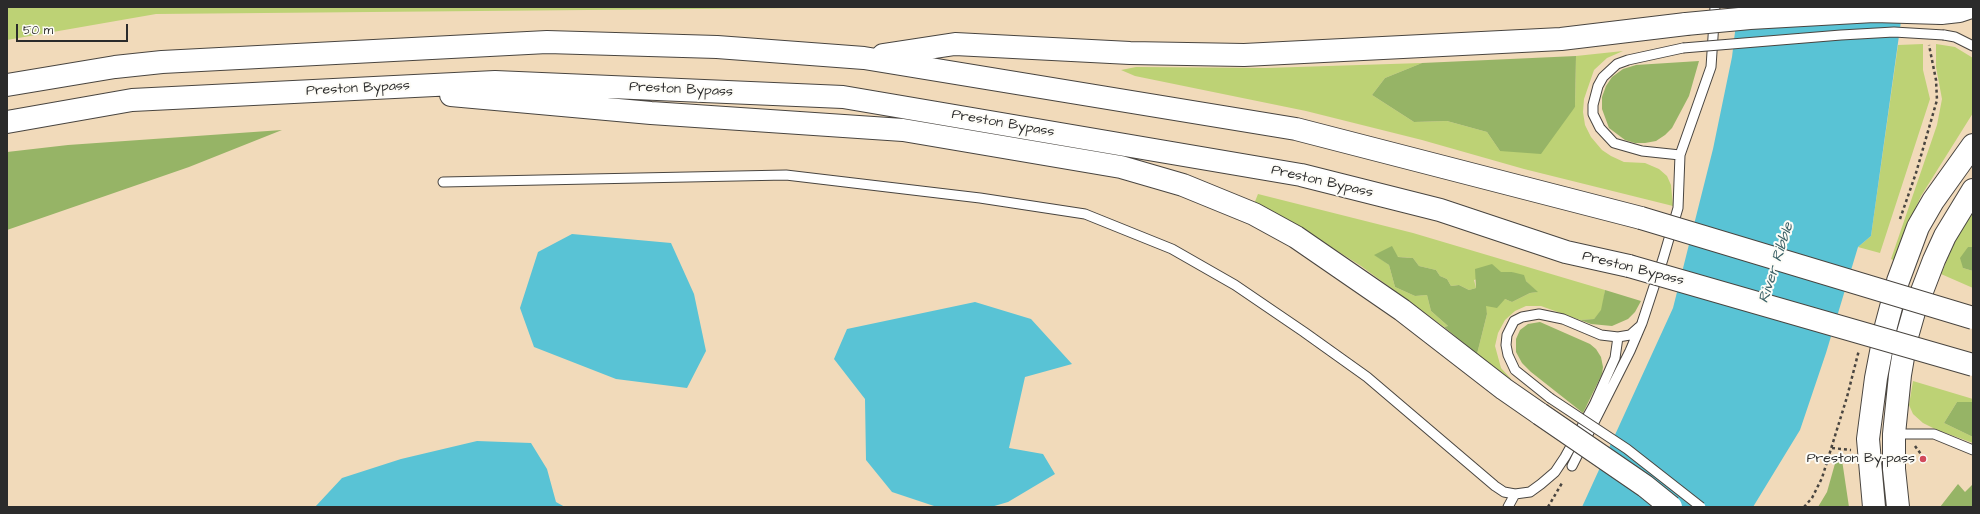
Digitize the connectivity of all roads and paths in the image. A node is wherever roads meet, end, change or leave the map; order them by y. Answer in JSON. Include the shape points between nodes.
{"nodes":[{"id":1,"x":1716,"y":7,"type":"edge"},
{"id":2,"x":1971,"y":7,"type":"edge"},
{"id":3,"x":1928,"y":42,"type":"dead end"},
{"id":4,"x":1973,"y":46,"type":"edge"},
{"id":5,"x":864,"y":58,"type":"junction"},
{"id":6,"x":7,"y":85,"type":"edge"},
{"id":7,"x":370,"y":88,"type":"junction"},
{"id":8,"x":7,"y":122,"type":"edge"},
{"id":9,"x":1973,"y":145,"type":"edge"},
{"id":10,"x":1680,"y":155,"type":"junction"},
{"id":11,"x":443,"y":182,"type":"dead end"},
{"id":12,"x":1973,"y":190,"type":"edge"},
{"id":13,"x":1898,"y":225,"type":"dead end"},
{"id":14,"x":1973,"y":318,"type":"edge"},
{"id":15,"x":1641,"y":325,"type":"junction"},
{"id":16,"x":1618,"y":337,"type":"junction"},
{"id":17,"x":1862,"y":342,"type":"dead end"},
{"id":18,"x":1973,"y":365,"type":"edge"},
{"id":19,"x":1545,"y":406,"type":"junction"},
{"id":20,"x":1894,"y":434,"type":"junction"},
{"id":21,"x":1916,"y":446,"type":"dead end"},
{"id":22,"x":1973,"y":450,"type":"edge"},
{"id":23,"x":1923,"y":458,"type":"dead end"},
{"id":24,"x":1572,"y":466,"type":"joint"},
{"id":25,"x":1516,"y":494,"type":"junction"},
{"id":26,"x":1508,"y":507,"type":"edge"},
{"id":27,"x":1548,"y":507,"type":"edge"},
{"id":28,"x":1671,"y":507,"type":"edge"},
{"id":29,"x":1701,"y":507,"type":"edge"},
{"id":30,"x":1804,"y":507,"type":"edge"},
{"id":31,"x":1874,"y":507,"type":"edge"},
{"id":32,"x":1898,"y":507,"type":"edge"}],
"edges":[{"from":1,"to":10,"type":"lane","via":[[1711,67]]},
{"from":2,"to":5,"type":"highway","bridge":true,"via":[[1941,13],[1874,11],[1750,18],[1561,39],[1244,55],[1130,53],[955,44]]},
{"from":3,"to":13,"type":"path","via":[[1936,80],[1937,100]]},
{"from":4,"to":10,"type":"lane","bridge":true,"via":[[1944,35],[1894,32],[1849,34],[1683,48],[1617,64],[1603,77],[1593,104],[1600,128],[1614,142],[1642,151]]},
{"from":5,"to":6,"type":"highway","via":[[717,47],[547,42],[162,62]]},
{"from":5,"to":14,"type":"highway","bridge":true,"via":[[1296,129],[1641,218]]},
{"from":7,"to":8,"type":"highway","name":"Preston Bypass","via":[[132,100]]},
{"from":7,"to":18,"type":"highway","name":"Preston Bypass","bridge":true,"via":[[495,82],[843,97],[1301,175],[1440,210],[1566,252],[1629,266]]},
{"from":7,"to":19,"type":"highway","via":[[651,113],[903,130],[1121,167],[1183,185],[1219,199],[1254,214],[1296,237],[1402,310],[1504,389]]},
{"from":9,"to":31,"type":"highway","via":[[1933,201],[1918,227],[1898,281],[1873,393],[1868,439]]},
{"from":10,"to":15,"type":"lane","via":[[1678,208]]},
{"from":11,"to":25,"type":"lane","via":[[786,175],[980,198],[1085,214],[1172,249],[1235,285],[1366,377],[1495,486],[1504,492]]},
{"from":12,"to":20,"type":"highway","via":[[1945,236],[1914,312],[1901,368]]},
{"from":15,"to":16,"type":"lane","via":[[1630,335]]},
{"from":15,"to":24,"type":"lane"},
{"from":16,"to":19,"type":"lane","via":[[1601,335],[1563,319],[1539,314],[1514,321],[1507,335],[1508,356],[1515,370]]},
{"from":16,"to":25,"type":"lane","via":[[1615,358],[1594,406],[1565,457],[1555,472],[1541,484],[1530,492]]},
{"from":17,"to":30,"type":"path","via":[[1822,478],[1812,498]]},
{"from":19,"to":28,"type":"highway","bridge":true},
{"from":19,"to":29,"type":"lane","bridge":true,"via":[[1627,449]]},
{"from":20,"to":22,"type":"lane","via":[[1934,434]]},
{"from":20,"to":32,"type":"highway"},
{"from":21,"to":23,"type":"path"},
{"from":24,"to":27,"type":"path"},
{"from":25,"to":26,"type":"lane"}]}
